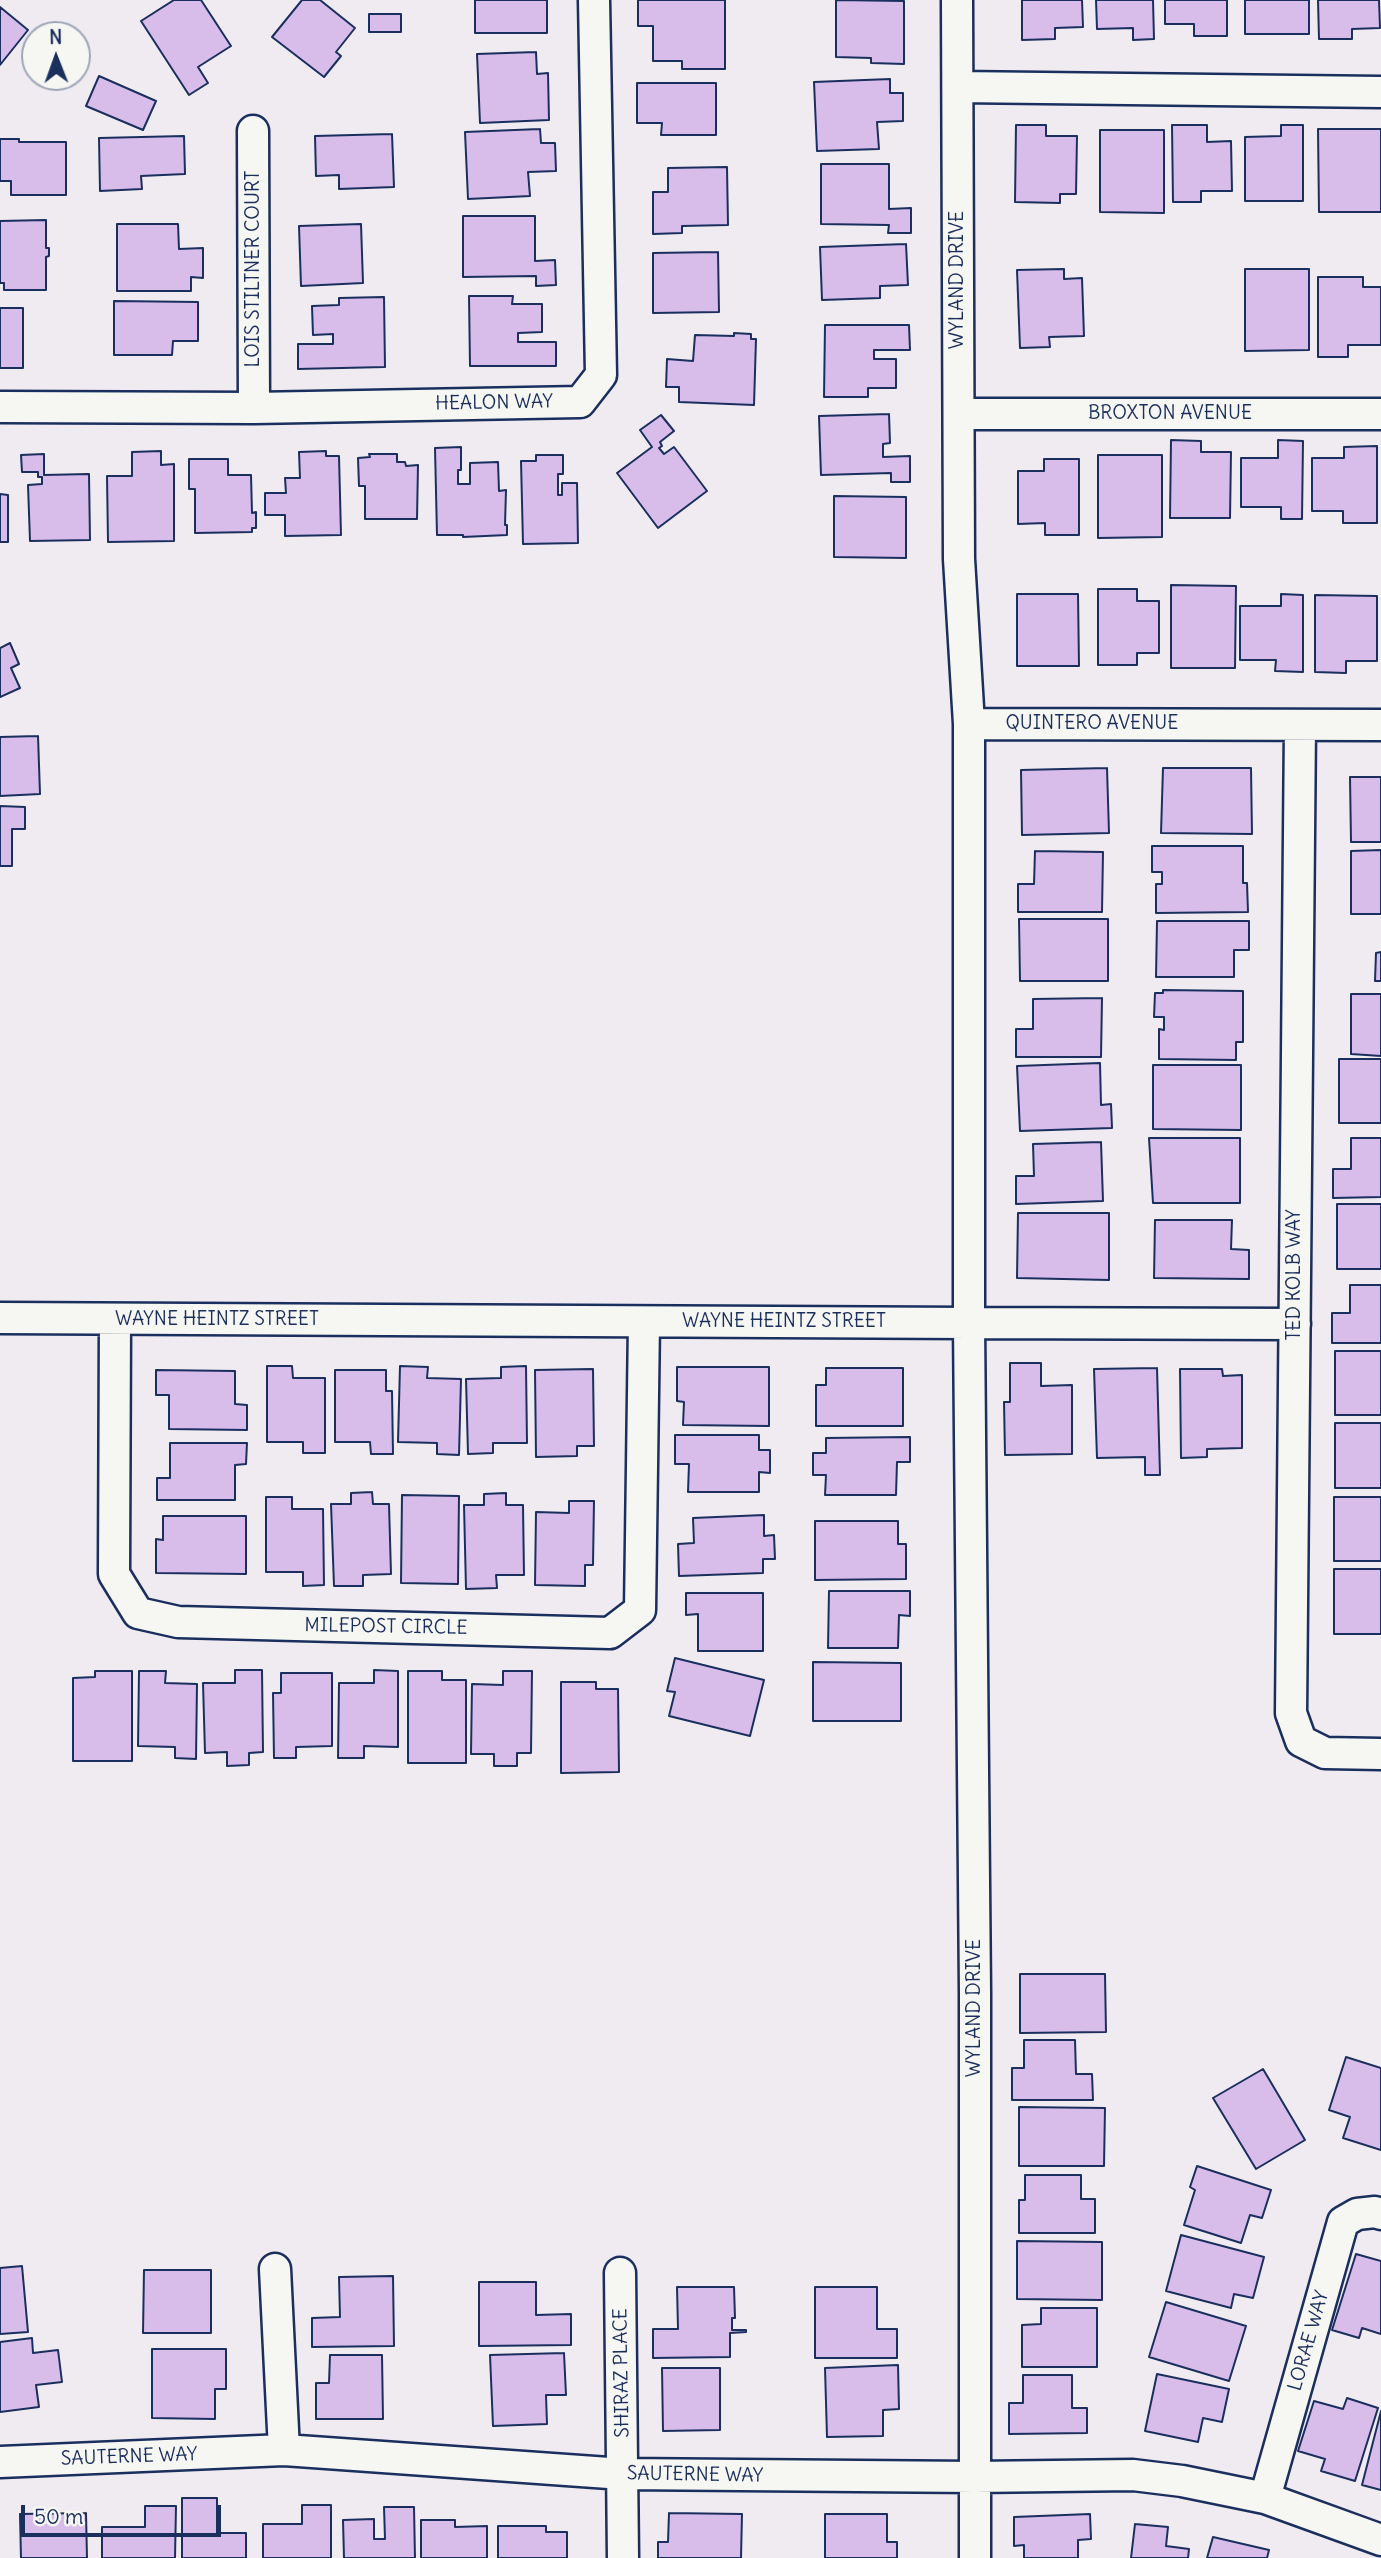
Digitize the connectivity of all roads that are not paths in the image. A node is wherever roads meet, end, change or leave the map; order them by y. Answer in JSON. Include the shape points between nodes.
{"nodes":[{"id":1,"x":594,"y":0,"type":"edge"},
{"id":2,"x":957,"y":0,"type":"edge"},
{"id":3,"x":958,"y":87,"type":"junction"},
{"id":4,"x":1381,"y":92,"type":"edge"},
{"id":5,"x":253,"y":131,"type":"dead end"},
{"id":6,"x":0,"y":407,"type":"edge"},
{"id":7,"x":254,"y":408,"type":"junction"},
{"id":8,"x":959,"y":414,"type":"junction"},
{"id":9,"x":1381,"y":414,"type":"edge"},
{"id":10,"x":969,"y":724,"type":"junction"},
{"id":11,"x":1300,"y":725,"type":"junction"},
{"id":12,"x":1381,"y":725,"type":"edge"},
{"id":13,"x":0,"y":1318,"type":"edge"},
{"id":14,"x":115,"y":1319,"type":"junction"},
{"id":15,"x":644,"y":1322,"type":"junction"},
{"id":16,"x":969,"y":1323,"type":"junction"},
{"id":17,"x":1295,"y":1324,"type":"junction"},
{"id":18,"x":1381,"y":1754,"type":"edge"},
{"id":19,"x":1381,"y":2214,"type":"edge"},
{"id":20,"x":275,"y":2269,"type":"dead end"},
{"id":21,"x":620,"y":2273,"type":"dead end"},
{"id":22,"x":284,"y":2451,"type":"junction"},
{"id":23,"x":0,"y":2462,"type":"edge"},
{"id":24,"x":623,"y":2474,"type":"junction"},
{"id":25,"x":975,"y":2477,"type":"junction"},
{"id":26,"x":1265,"y":2498,"type":"junction"},
{"id":27,"x":1381,"y":2540,"type":"edge"},
{"id":28,"x":623,"y":2558,"type":"edge"},
{"id":29,"x":975,"y":2558,"type":"edge"}],
"edges":[{"from":1,"to":7,"type":"street","name":"HEALON WAY","via":[[601,375],[580,402]]},
{"from":2,"to":3,"type":"street","name":"WYLAND DRIVE"},
{"from":3,"to":4,"type":"street"},
{"from":3,"to":8,"type":"street","name":"WYLAND DRIVE"},
{"from":5,"to":7,"type":"street","name":"LOIS STILTNER COURT"},
{"from":6,"to":7,"type":"street","name":"HEALON WAY"},
{"from":8,"to":9,"type":"street","name":"BROXTON AVENUE"},
{"from":8,"to":10,"type":"street","name":"WYLAND DRIVE","via":[[959,559]]},
{"from":10,"to":11,"type":"street","name":"QUINTERO AVENUE"},
{"from":10,"to":16,"type":"street"},
{"from":11,"to":12,"type":"street","name":"QUINTERO AVENUE"},
{"from":11,"to":17,"type":"street","name":"TED KOLB WAY"},
{"from":13,"to":14,"type":"street","name":"WAYNE HEINTZ STREET"},
{"from":14,"to":15,"type":"street","name":"WAYNE HEINTZ STREET"},
{"from":14,"to":15,"type":"street","name":"MILEPOST CIRCLE","via":[[114,1574],[138,1613],[178,1622],[610,1633],[639,1610]]},
{"from":15,"to":16,"type":"street","name":"WAYNE HEINTZ STREET"},
{"from":16,"to":17,"type":"street","name":"WAYNE HEINTZ STREET"},
{"from":16,"to":25,"type":"street","name":"WYLAND DRIVE"},
{"from":17,"to":18,"type":"street","name":"TED KOLB WAY","via":[[1292,1713],[1301,1741],[1325,1754]]},
{"from":19,"to":26,"type":"street","name":"LORAE WAY","via":[[1357,2214],[1343,2222]]},
{"from":20,"to":22,"type":"street"},
{"from":21,"to":24,"type":"street","name":"SHIRAZ PLACE"},
{"from":22,"to":23,"type":"street","name":"SAUTERNE WAY"},
{"from":22,"to":24,"type":"street","name":"SAUTERNE WAY"},
{"from":24,"to":25,"type":"street","name":"SAUTERNE WAY"},
{"from":24,"to":28,"type":"street","name":"SHIRAZ PLACE"},
{"from":25,"to":26,"type":"street","name":"SAUTERNE WAY","via":[[1133,2476]]},
{"from":25,"to":29,"type":"street","name":"WYLAND DRIVE"},
{"from":26,"to":27,"type":"street","name":"SAUTERNE WAY"}]}
